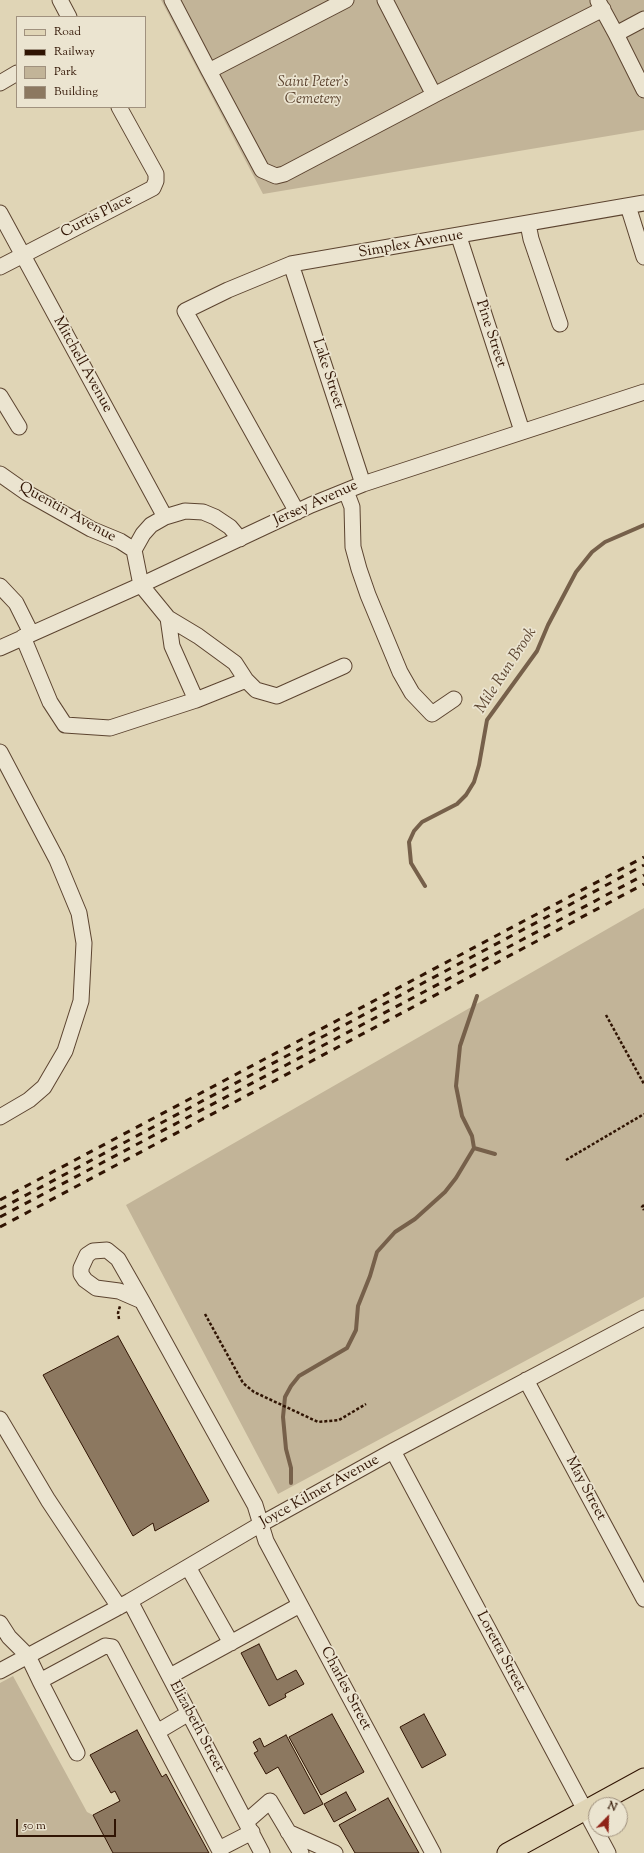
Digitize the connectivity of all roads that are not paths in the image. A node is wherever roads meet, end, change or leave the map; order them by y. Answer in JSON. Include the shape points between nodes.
{"nodes":[{"id":1,"x":60,"y":0,"type":"edge"},
{"id":2,"x":172,"y":0,"type":"edge"},
{"id":3,"x":346,"y":0,"type":"edge"},
{"id":4,"x":385,"y":0,"type":"edge"},
{"id":5,"x":600,"y":4,"type":"edge"},
{"id":6,"x":68,"y":16,"type":"edge"},
{"id":7,"x":644,"y":19,"type":"edge"},
{"id":8,"x":616,"y":34,"type":"junction"},
{"id":9,"x":209,"y":71,"type":"junction"},
{"id":10,"x":16,"y":74,"type":"edge"},
{"id":11,"x":0,"y":82,"type":"edge"},
{"id":12,"x":644,"y":90,"type":"edge"},
{"id":13,"x":434,"y":95,"type":"junction"},
{"id":14,"x":120,"y":108,"type":"edge"},
{"id":15,"x":644,"y":203,"type":"edge"},
{"id":16,"x":628,"y":206,"type":"junction"},
{"id":17,"x":0,"y":214,"type":"edge"},
{"id":18,"x":528,"y":224,"type":"junction"},
{"id":19,"x":459,"y":237,"type":"junction"},
{"id":20,"x":22,"y":255,"type":"junction"},
{"id":21,"x":644,"y":257,"type":"edge"},
{"id":22,"x":291,"y":264,"type":"junction"},
{"id":23,"x":0,"y":267,"type":"edge"},
{"id":24,"x":560,"y":324,"type":"dead end"},
{"id":25,"x":644,"y":392,"type":"edge"},
{"id":26,"x":0,"y":396,"type":"edge"},
{"id":27,"x":19,"y":427,"type":"dead end"},
{"id":28,"x":522,"y":431,"type":"junction"},
{"id":29,"x":0,"y":474,"type":"edge"},
{"id":30,"x":363,"y":484,"type":"junction"},
{"id":31,"x":346,"y":491,"type":"junction"},
{"id":32,"x":297,"y":512,"type":"junction"},
{"id":33,"x":165,"y":517,"type":"junction"},
{"id":34,"x":240,"y":539,"type":"junction"},
{"id":35,"x":134,"y":550,"type":"junction"},
{"id":36,"x":0,"y":586,"type":"edge"},
{"id":37,"x":141,"y":586,"type":"junction"},
{"id":38,"x":168,"y":618,"type":"junction"},
{"id":39,"x":27,"y":635,"type":"junction"},
{"id":40,"x":0,"y":648,"type":"edge"},
{"id":41,"x":344,"y":666,"type":"dead end"},
{"id":42,"x":246,"y":680,"type":"junction"},
{"id":43,"x":454,"y":699,"type":"dead end"},
{"id":44,"x":196,"y":700,"type":"junction"},
{"id":45,"x":0,"y":752,"type":"edge"},
{"id":46,"x":0,"y":1117,"type":"edge"},
{"id":47,"x":142,"y":1301,"type":"dead end"},
{"id":48,"x":644,"y":1318,"type":"edge"},
{"id":49,"x":526,"y":1380,"type":"junction"},
{"id":50,"x":0,"y":1419,"type":"edge"},
{"id":51,"x":393,"y":1451,"type":"junction"},
{"id":52,"x":261,"y":1524,"type":"junction"},
{"id":53,"x":188,"y":1567,"type":"junction"},
{"id":54,"x":644,"y":1599,"type":"edge"},
{"id":55,"x":125,"y":1604,"type":"junction"},
{"id":56,"x":300,"y":1605,"type":"junction"},
{"id":57,"x":0,"y":1623,"type":"edge"},
{"id":58,"x":231,"y":1643,"type":"junction"},
{"id":59,"x":28,"y":1656,"type":"junction"},
{"id":60,"x":0,"y":1671,"type":"edge"},
{"id":61,"x":170,"y":1676,"type":"junction"},
{"id":62,"x":40,"y":1681,"type":"junction"},
{"id":63,"x":189,"y":1713,"type":"junction"},
{"id":64,"x":157,"y":1732,"type":"junction"},
{"id":65,"x":78,"y":1753,"type":"dead end"},
{"id":66,"x":644,"y":1778,"type":"edge"},
{"id":67,"x":585,"y":1810,"type":"junction"},
{"id":68,"x":249,"y":1827,"type":"junction"},
{"id":69,"x":288,"y":1832,"type":"junction"},
{"id":70,"x":220,"y":1851,"type":"edge"},
{"id":71,"x":262,"y":1853,"type":"edge"},
{"id":72,"x":300,"y":1853,"type":"edge"},
{"id":73,"x":335,"y":1853,"type":"edge"},
{"id":74,"x":432,"y":1853,"type":"edge"},
{"id":75,"x":506,"y":1853,"type":"edge"},
{"id":76,"x":608,"y":1853,"type":"edge"}],
"edges":[{"from":1,"to":6,"type":"street"},
{"from":2,"to":9,"type":"street"},
{"from":3,"to":9,"type":"street"},
{"from":4,"to":13,"type":"street"},
{"from":5,"to":8,"type":"street"},
{"from":5,"to":13,"type":"street"},
{"from":7,"to":8,"type":"street"},
{"from":8,"to":12,"type":"street"},
{"from":9,"to":13,"type":"street","via":[[262,170],[276,176]]},
{"from":10,"to":11,"type":"street"},
{"from":14,"to":20,"type":"street","name":"Curtis Place","via":[[156,174],[153,188]]},
{"from":15,"to":16,"type":"street","name":"Simplex Avenue"},
{"from":16,"to":18,"type":"street","name":"Simplex Avenue"},
{"from":16,"to":21,"type":"street"},
{"from":17,"to":20,"type":"street","name":"Mitchell Avenue"},
{"from":18,"to":19,"type":"street","name":"Simplex Avenue"},
{"from":18,"to":24,"type":"street","via":[[530,239]]},
{"from":19,"to":22,"type":"street","name":"Simplex Avenue"},
{"from":19,"to":28,"type":"street","name":"Pine Street"},
{"from":20,"to":23,"type":"street","name":"Curtis Place"},
{"from":20,"to":33,"type":"street","name":"Mitchell Avenue"},
{"from":22,"to":30,"type":"street","name":"Lake Street"},
{"from":22,"to":32,"type":"street","name":"Simplex Avenue","via":[[185,311]]},
{"from":25,"to":28,"type":"street","name":"Jersey Avenue"},
{"from":26,"to":27,"type":"street"},
{"from":28,"to":30,"type":"street","name":"Jersey Avenue"},
{"from":29,"to":35,"type":"street","name":"Quentin Avenue","via":[[33,497]]},
{"from":30,"to":31,"type":"street","name":"Jersey Avenue"},
{"from":31,"to":32,"type":"street","name":"Jersey Avenue"},
{"from":31,"to":43,"type":"street","via":[[352,507],[353,547],[358,569],[400,672],[412,693],[432,714]]},
{"from":32,"to":34,"type":"street","name":"Jersey Avenue"},
{"from":33,"to":34,"type":"street","via":[[185,511],[209,514],[225,523]]},
{"from":33,"to":35,"type":"street","via":[[147,529]]},
{"from":34,"to":37,"type":"street","name":"Jersey Avenue"},
{"from":35,"to":37,"type":"street"},
{"from":36,"to":39,"type":"street","via":[[16,603]]},
{"from":37,"to":38,"type":"street"},
{"from":37,"to":39,"type":"street","name":"Jersey Avenue"},
{"from":38,"to":42,"type":"street","via":[[235,663]]},
{"from":38,"to":44,"type":"street","via":[[172,646]]},
{"from":39,"to":40,"type":"street","name":"Jersey Avenue"},
{"from":39,"to":44,"type":"street","via":[[50,702],[65,725],[110,728]]},
{"from":41,"to":42,"type":"street","via":[[278,696],[256,690]]},
{"from":42,"to":44,"type":"street"},
{"from":45,"to":46,"type":"street","via":[[57,860],[80,913],[84,943],[80,1001],[65,1051],[44,1087]]},
{"from":47,"to":52,"type":"street","name":"Charles Street","via":[[255,1505]]},
{"from":48,"to":49,"type":"street","name":"Joyce Kilmer Avenue"},
{"from":49,"to":51,"type":"street","name":"Joyce Kilmer Avenue"},
{"from":49,"to":54,"type":"street","name":"May Street"},
{"from":50,"to":55,"type":"street","name":"Elizabeth Street","via":[[48,1500]]},
{"from":51,"to":52,"type":"street","name":"Joyce Kilmer Avenue"},
{"from":51,"to":67,"type":"street","name":"Loretta Street"},
{"from":52,"to":53,"type":"street","name":"Joyce Kilmer Avenue"},
{"from":52,"to":56,"type":"street","name":"Charles Street","via":[[266,1541]]},
{"from":53,"to":55,"type":"street","name":"Joyce Kilmer Avenue"},
{"from":53,"to":58,"type":"street"},
{"from":55,"to":59,"type":"street","name":"Joyce Kilmer Avenue"},
{"from":55,"to":61,"type":"street","name":"Elizabeth Street"},
{"from":56,"to":58,"type":"street"},
{"from":56,"to":74,"type":"street","name":"Charles Street"},
{"from":57,"to":59,"type":"street","via":[[9,1637]]},
{"from":58,"to":61,"type":"street"},
{"from":59,"to":60,"type":"street","name":"Joyce Kilmer Avenue"},
{"from":59,"to":62,"type":"street"},
{"from":61,"to":63,"type":"street","name":"Elizabeth Street"},
{"from":62,"to":64,"type":"street","via":[[105,1646],[112,1647]]},
{"from":62,"to":65,"type":"street"},
{"from":63,"to":64,"type":"street"},
{"from":63,"to":68,"type":"street","name":"Elizabeth Street"},
{"from":64,"to":70,"type":"street"},
{"from":66,"to":67,"type":"main road"},
{"from":67,"to":75,"type":"main road"},
{"from":67,"to":76,"type":"street","name":"Loretta Street"},
{"from":68,"to":69,"type":"street","via":[[270,1801]]},
{"from":68,"to":70,"type":"street"},
{"from":68,"to":71,"type":"street","name":"Elizabeth Street"},
{"from":69,"to":72,"type":"street"},
{"from":69,"to":73,"type":"street"}]}
